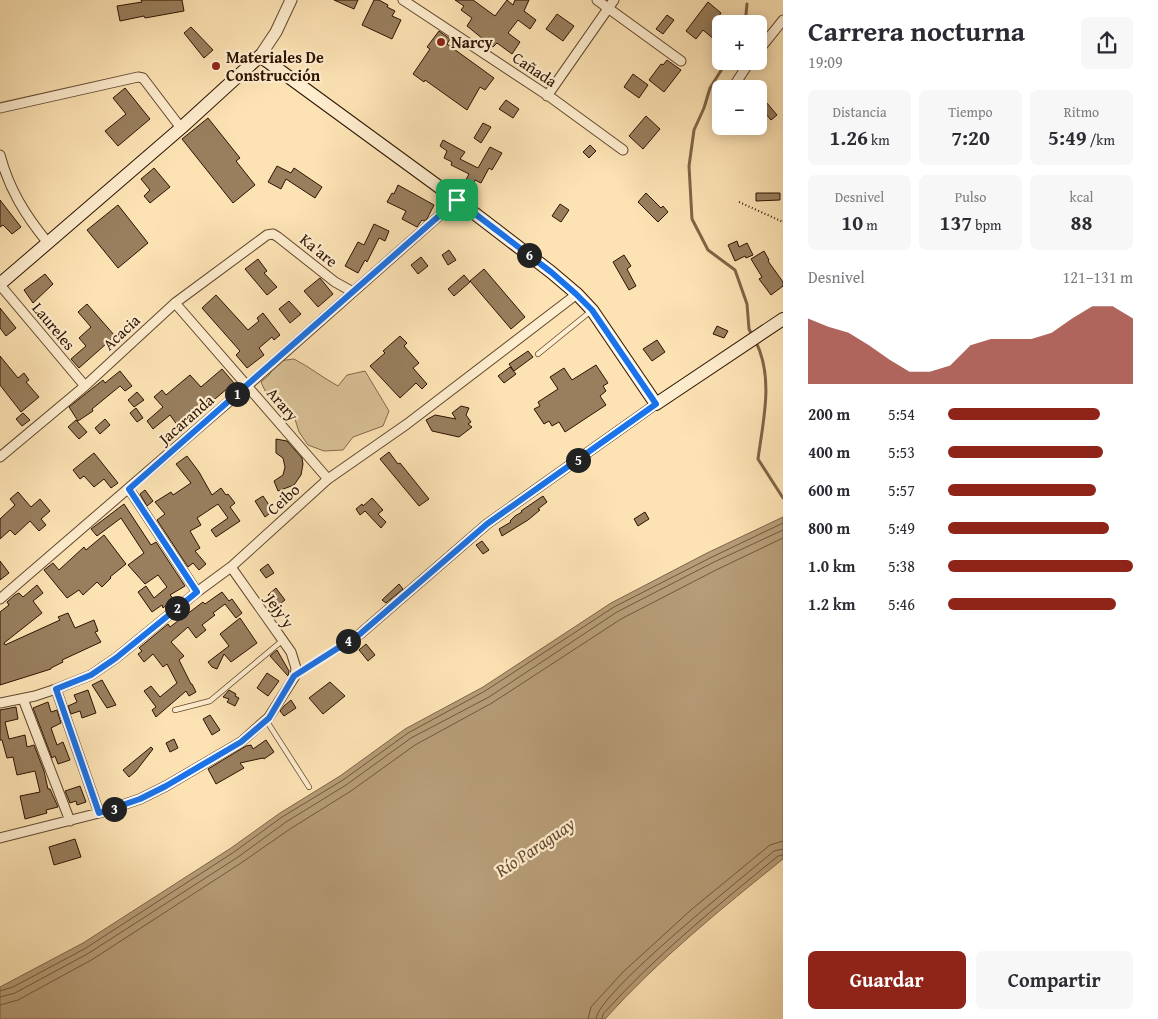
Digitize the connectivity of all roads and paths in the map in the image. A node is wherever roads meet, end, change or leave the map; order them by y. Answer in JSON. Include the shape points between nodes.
{"nodes":[{"id":1,"x":291,"y":0,"type":"edge"},
{"id":2,"x":403,"y":0,"type":"edge"},
{"id":3,"x":597,"y":0,"type":"edge"},
{"id":4,"x":614,"y":0,"type":"edge"},
{"id":5,"x":415,"y":3,"type":"edge"},
{"id":6,"x":608,"y":8,"type":"junction"},
{"id":7,"x":783,"y":20,"type":"edge"},
{"id":8,"x":767,"y":40,"type":"edge"},
{"id":9,"x":260,"y":56,"type":"junction"},
{"id":10,"x":681,"y":62,"type":"dead end"},
{"id":11,"x":547,"y":96,"type":"junction"},
{"id":12,"x":0,"y":108,"type":"edge"},
{"id":13,"x":181,"y":128,"type":"junction"},
{"id":14,"x":623,"y":150,"type":"dead end"},
{"id":15,"x":0,"y":154,"type":"edge"},
{"id":16,"x":457,"y":200,"type":"junction"},
{"id":17,"x":739,"y":202,"type":"dead end"},
{"id":18,"x":783,"y":222,"type":"edge"},
{"id":19,"x":267,"y":235,"type":"joint"},
{"id":20,"x":48,"y":242,"type":"junction"},
{"id":21,"x":0,"y":284,"type":"edge"},
{"id":22,"x":353,"y":292,"type":"junction"},
{"id":23,"x":576,"y":294,"type":"junction"},
{"id":24,"x":175,"y":302,"type":"junction"},
{"id":25,"x":592,"y":310,"type":"junction"},
{"id":26,"x":783,"y":319,"type":"edge"},
{"id":27,"x":538,"y":354,"type":"dead end"},
{"id":28,"x":85,"y":386,"type":"junction"},
{"id":29,"x":247,"y":386,"type":"junction"},
{"id":30,"x":656,"y":404,"type":"junction"},
{"id":31,"x":0,"y":457,"type":"edge"},
{"id":32,"x":328,"y":479,"type":"junction"},
{"id":33,"x":129,"y":489,"type":"junction"},
{"id":34,"x":231,"y":567,"type":"junction"},
{"id":35,"x":197,"y":592,"type":"junction"},
{"id":36,"x":0,"y":599,"type":"edge"},
{"id":37,"x":360,"y":634,"type":"joint"},
{"id":38,"x":283,"y":640,"type":"junction"},
{"id":39,"x":294,"y":676,"type":"junction"},
{"id":40,"x":56,"y":689,"type":"junction"},
{"id":41,"x":23,"y":699,"type":"junction"},
{"id":42,"x":0,"y":703,"type":"edge"},
{"id":43,"x":175,"y":710,"type":"dead end"},
{"id":44,"x":266,"y":720,"type":"junction"},
{"id":45,"x":309,"y":787,"type":"dead end"},
{"id":46,"x":99,"y":813,"type":"junction"},
{"id":47,"x":70,"y":821,"type":"junction"},
{"id":48,"x":0,"y":838,"type":"edge"}],
"edges":[{"from":1,"to":9,"type":"street"},
{"from":2,"to":5,"type":"street","name":"Cañada"},
{"from":3,"to":6,"type":"street"},
{"from":4,"to":6,"type":"street"},
{"from":5,"to":11,"type":"street","name":"Cañada"},
{"from":6,"to":10,"type":"street"},
{"from":6,"to":11,"type":"street"},
{"from":7,"to":8,"type":"street"},
{"from":9,"to":13,"type":"main road"},
{"from":9,"to":16,"type":"main road"},
{"from":11,"to":14,"type":"street","name":"Cañada"},
{"from":12,"to":13,"type":"street","via":[[140,77]]},
{"from":13,"to":20,"type":"main road"},
{"from":15,"to":20,"type":"street","via":[[13,193]]},
{"from":16,"to":22,"type":"street","name":"Jacaranda"},
{"from":16,"to":23,"type":"main road"},
{"from":17,"to":18,"type":"path"},
{"from":19,"to":22,"type":"street","name":"Ka'are","via":[[278,237],[335,282]]},
{"from":19,"to":24,"type":"street","name":"Acacia"},
{"from":20,"to":21,"type":"main road"},
{"from":21,"to":28,"type":"street","name":"Laureles"},
{"from":22,"to":29,"type":"street","name":"Jacaranda"},
{"from":23,"to":25,"type":"main road"},
{"from":23,"to":32,"type":"street","name":"Ceibo","via":[[407,424]]},
{"from":24,"to":28,"type":"street","name":"Acacia"},
{"from":24,"to":29,"type":"street","name":"Arary"},
{"from":25,"to":27,"type":"lane"},
{"from":25,"to":30,"type":"main road"},
{"from":26,"to":30,"type":"main road"},
{"from":28,"to":31,"type":"street","name":"Acacia"},
{"from":29,"to":32,"type":"street","name":"Arary"},
{"from":29,"to":33,"type":"street","name":"Jacaranda"},
{"from":30,"to":37,"type":"street","via":[[487,524]]},
{"from":32,"to":34,"type":"street","name":"Ceibo"},
{"from":33,"to":35,"type":"street"},
{"from":33,"to":36,"type":"street","name":"Jacaranda"},
{"from":34,"to":35,"type":"street","name":"Ceibo"},
{"from":34,"to":38,"type":"street","name":"Jejy'y"},
{"from":35,"to":40,"type":"street","name":"Ceibo","via":[[116,658],[91,675]]},
{"from":37,"to":39,"type":"path"},
{"from":38,"to":39,"type":"street","name":"Jejy'y","via":[[294,659]]},
{"from":38,"to":43,"type":"lane","via":[[210,701]]},
{"from":39,"to":44,"type":"street"},
{"from":40,"to":41,"type":"street","name":"Ceibo"},
{"from":40,"to":46,"type":"street"},
{"from":41,"to":42,"type":"street","name":"Ceibo"},
{"from":41,"to":47,"type":"street"},
{"from":44,"to":45,"type":"lane"},
{"from":44,"to":46,"type":"street","via":[[241,742],[166,786]]},
{"from":46,"to":47,"type":"street"},
{"from":47,"to":48,"type":"street"}]}
